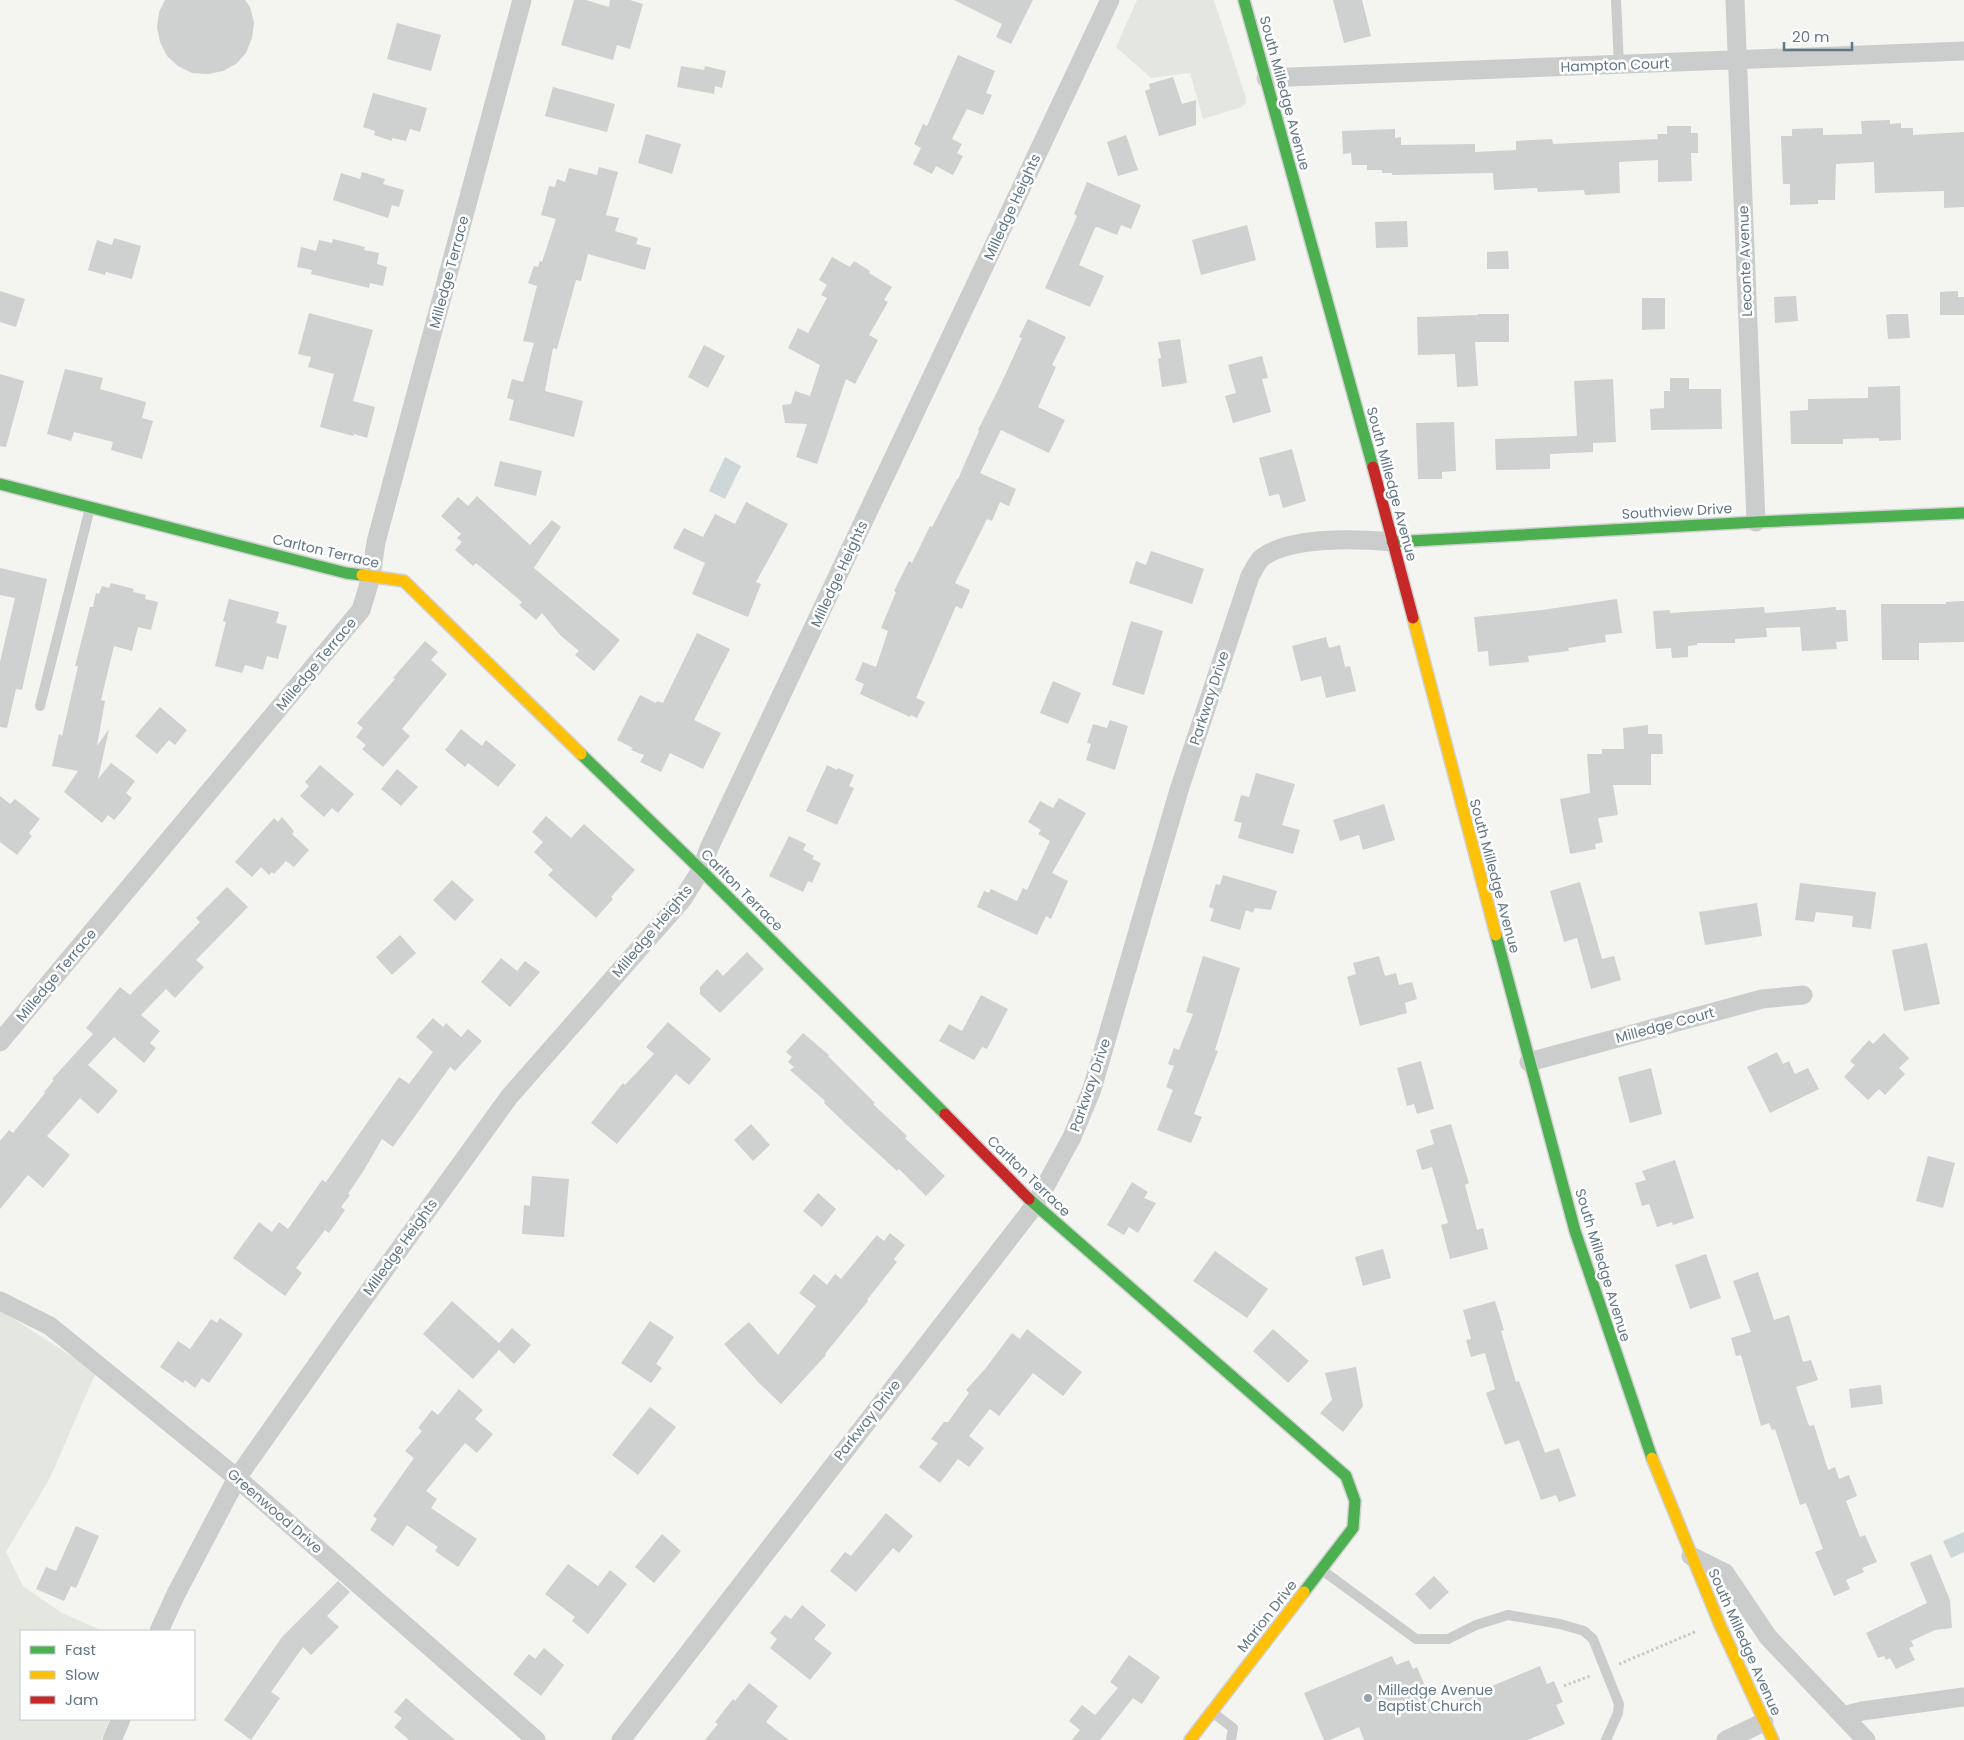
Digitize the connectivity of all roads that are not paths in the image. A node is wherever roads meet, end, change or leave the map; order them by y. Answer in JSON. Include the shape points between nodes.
{"nodes":[{"id":1,"x":522,"y":0,"type":"edge"},
{"id":2,"x":1110,"y":0,"type":"edge"},
{"id":3,"x":1244,"y":0,"type":"edge"},
{"id":4,"x":1616,"y":0,"type":"edge"},
{"id":5,"x":1735,"y":0,"type":"edge"},
{"id":6,"x":1964,"y":51,"type":"edge"},
{"id":7,"x":1737,"y":60,"type":"junction"},
{"id":8,"x":1619,"y":65,"type":"junction"},
{"id":9,"x":1266,"y":78,"type":"junction"},
{"id":10,"x":0,"y":484,"type":"edge"},
{"id":11,"x":91,"y":507,"type":"junction"},
{"id":12,"x":1964,"y":514,"type":"edge"},
{"id":13,"x":1756,"y":522,"type":"junction"},
{"id":14,"x":1392,"y":542,"type":"junction"},
{"id":15,"x":371,"y":577,"type":"junction"},
{"id":16,"x":40,"y":706,"type":"dead end"},
{"id":17,"x":701,"y":870,"type":"junction"},
{"id":18,"x":1803,"y":995,"type":"dead end"},
{"id":19,"x":0,"y":1042,"type":"edge"},
{"id":20,"x":1529,"y":1062,"type":"junction"},
{"id":21,"x":1035,"y":1204,"type":"junction"},
{"id":22,"x":0,"y":1301,"type":"edge"},
{"id":23,"x":237,"y":1478,"type":"junction"},
{"id":24,"x":1356,"y":1505,"type":"joint"},
{"id":25,"x":1691,"y":1556,"type":"junction"},
{"id":26,"x":1321,"y":1569,"type":"junction"},
{"id":27,"x":159,"y":1630,"type":"edge"},
{"id":28,"x":1964,"y":1697,"type":"edge"},
{"id":29,"x":1212,"y":1712,"type":"junction"},
{"id":30,"x":1843,"y":1716,"type":"junction"},
{"id":31,"x":121,"y":1720,"type":"edge"},
{"id":32,"x":1764,"y":1722,"type":"junction"},
{"id":33,"x":112,"y":1740,"type":"edge"},
{"id":34,"x":536,"y":1740,"type":"edge"},
{"id":35,"x":621,"y":1740,"type":"edge"},
{"id":36,"x":1190,"y":1740,"type":"edge"},
{"id":37,"x":1231,"y":1740,"type":"edge"},
{"id":38,"x":1606,"y":1740,"type":"edge"},
{"id":39,"x":1726,"y":1740,"type":"edge"},
{"id":40,"x":1773,"y":1740,"type":"edge"},
{"id":41,"x":1866,"y":1740,"type":"edge"}],
"edges":[{"from":1,"to":15,"type":"street","name":"Milledge Terrace","via":[[376,542]]},
{"from":2,"to":17,"type":"street","name":"Milledge Heights"},
{"from":3,"to":9,"type":"street","name":"South Milledge Avenue"},
{"from":4,"to":8,"type":"lane"},
{"from":5,"to":7,"type":"street","name":"Leconte Avenue"},
{"from":6,"to":7,"type":"street","name":"Hampton Court"},
{"from":7,"to":8,"type":"street","name":"Hampton Court"},
{"from":7,"to":13,"type":"street","name":"Leconte Avenue"},
{"from":8,"to":9,"type":"street","name":"Hampton Court"},
{"from":9,"to":14,"type":"street","name":"South Milledge Avenue"},
{"from":10,"to":11,"type":"street","name":"Carlton Terrace"},
{"from":11,"to":15,"type":"street","name":"Carlton Terrace","via":[[346,574]]},
{"from":11,"to":16,"type":"lane"},
{"from":12,"to":13,"type":"street","name":"Southview Drive"},
{"from":13,"to":14,"type":"street","name":"Southview Drive"},
{"from":14,"to":20,"type":"street","name":"South Milledge Avenue"},
{"from":14,"to":21,"type":"street","name":"Parkway Drive","via":[[1355,538],[1273,551],[1261,559],[1250,576],[1179,790],[1092,1089],[1072,1137]]},
{"from":15,"to":17,"type":"street","name":"Carlton Terrace","via":[[404,581]]},
{"from":15,"to":19,"type":"street","name":"Milledge Terrace","via":[[361,610]]},
{"from":17,"to":21,"type":"street","name":"Carlton Terrace"},
{"from":17,"to":23,"type":"street","name":"Milledge Heights","via":[[682,900],[509,1097]]},
{"from":18,"to":20,"type":"street","name":"Milledge Court","via":[[1762,999]]},
{"from":20,"to":25,"type":"street","name":"South Milledge Avenue","via":[[1595,1295],[1645,1441]]},
{"from":21,"to":24,"type":"street","name":"Carlton Terrace","via":[[1346,1476]]},
{"from":21,"to":35,"type":"street","name":"Parkway Drive"},
{"from":22,"to":23,"type":"street","name":"Greenwood Drive","via":[[50,1326]]},
{"from":23,"to":27,"type":"street","name":"Milledge Heights"},
{"from":23,"to":34,"type":"street","name":"Greenwood Drive"},
{"from":24,"to":26,"type":"street","name":"Marion Drive","via":[[1353,1528]]},
{"from":25,"to":30,"type":"street","via":[[1724,1573],[1768,1637]]},
{"from":25,"to":32,"type":"street","name":"South Milledge Avenue"},
{"from":26,"to":29,"type":"street","name":"Marion Drive"},
{"from":26,"to":38,"type":"lane","via":[[1416,1638],[1448,1639],[1476,1625],[1508,1615],[1584,1631],[1593,1639],[1619,1704]]},
{"from":28,"to":30,"type":"street"},
{"from":29,"to":36,"type":"street","name":"Marion Drive"},
{"from":29,"to":37,"type":"lane","via":[[1233,1728]]},
{"from":30,"to":41,"type":"street"},
{"from":31,"to":33,"type":"street"},
{"from":32,"to":39,"type":"street"},
{"from":32,"to":40,"type":"street","name":"South Milledge Avenue"}]}
